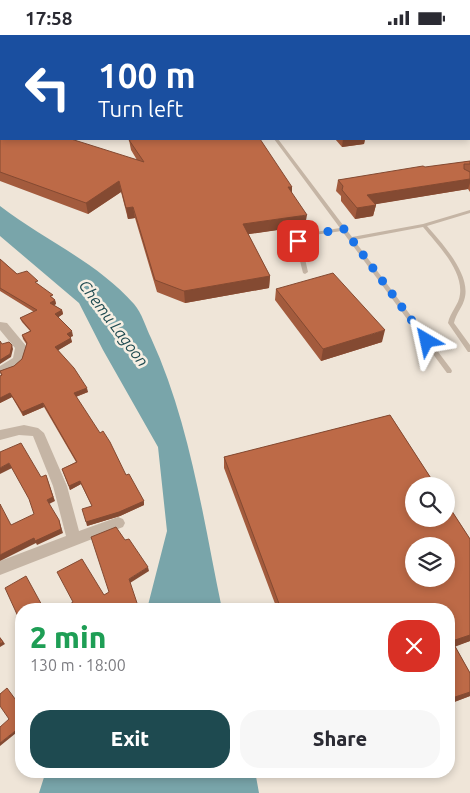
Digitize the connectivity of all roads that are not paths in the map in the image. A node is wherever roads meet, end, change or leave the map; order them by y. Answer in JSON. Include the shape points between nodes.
{"nodes":[{"id":1,"x":277,"y":140,"type":"edge"},
{"id":2,"x":470,"y":211,"type":"edge"},
{"id":3,"x":424,"y":225,"type":"junction"},
{"id":4,"x":344,"y":229,"type":"junction"},
{"id":5,"x":352,"y":239,"type":"junction"},
{"id":6,"x":305,"y":272,"type":"dead end"},
{"id":7,"x":0,"y":326,"type":"edge"},
{"id":8,"x":470,"y":350,"type":"edge"},
{"id":9,"x":0,"y":370,"type":"edge"},
{"id":10,"x":449,"y":371,"type":"dead end"},
{"id":11,"x":0,"y":435,"type":"edge"},
{"id":12,"x":118,"y":523,"type":"dead end"},
{"id":13,"x":74,"y":539,"type":"junction"},
{"id":14,"x":0,"y":568,"type":"edge"}],
"edges":[{"from":1,"to":4,"type":"lane"},
{"from":2,"to":3,"type":"lane"},
{"from":3,"to":5,"type":"lane"},
{"from":3,"to":8,"type":"lane","via":[[455,264],[463,283],[463,294],[451,323]]},
{"from":4,"to":5,"type":"lane"},
{"from":4,"to":6,"type":"lane","via":[[305,235],[298,241]]},
{"from":5,"to":10,"type":"lane"},
{"from":7,"to":9,"type":"street","via":[[20,347],[16,364]]},
{"from":11,"to":13,"type":"street","via":[[32,429],[38,433],[60,486]]},
{"from":12,"to":13,"type":"street"},
{"from":13,"to":14,"type":"street"}]}
